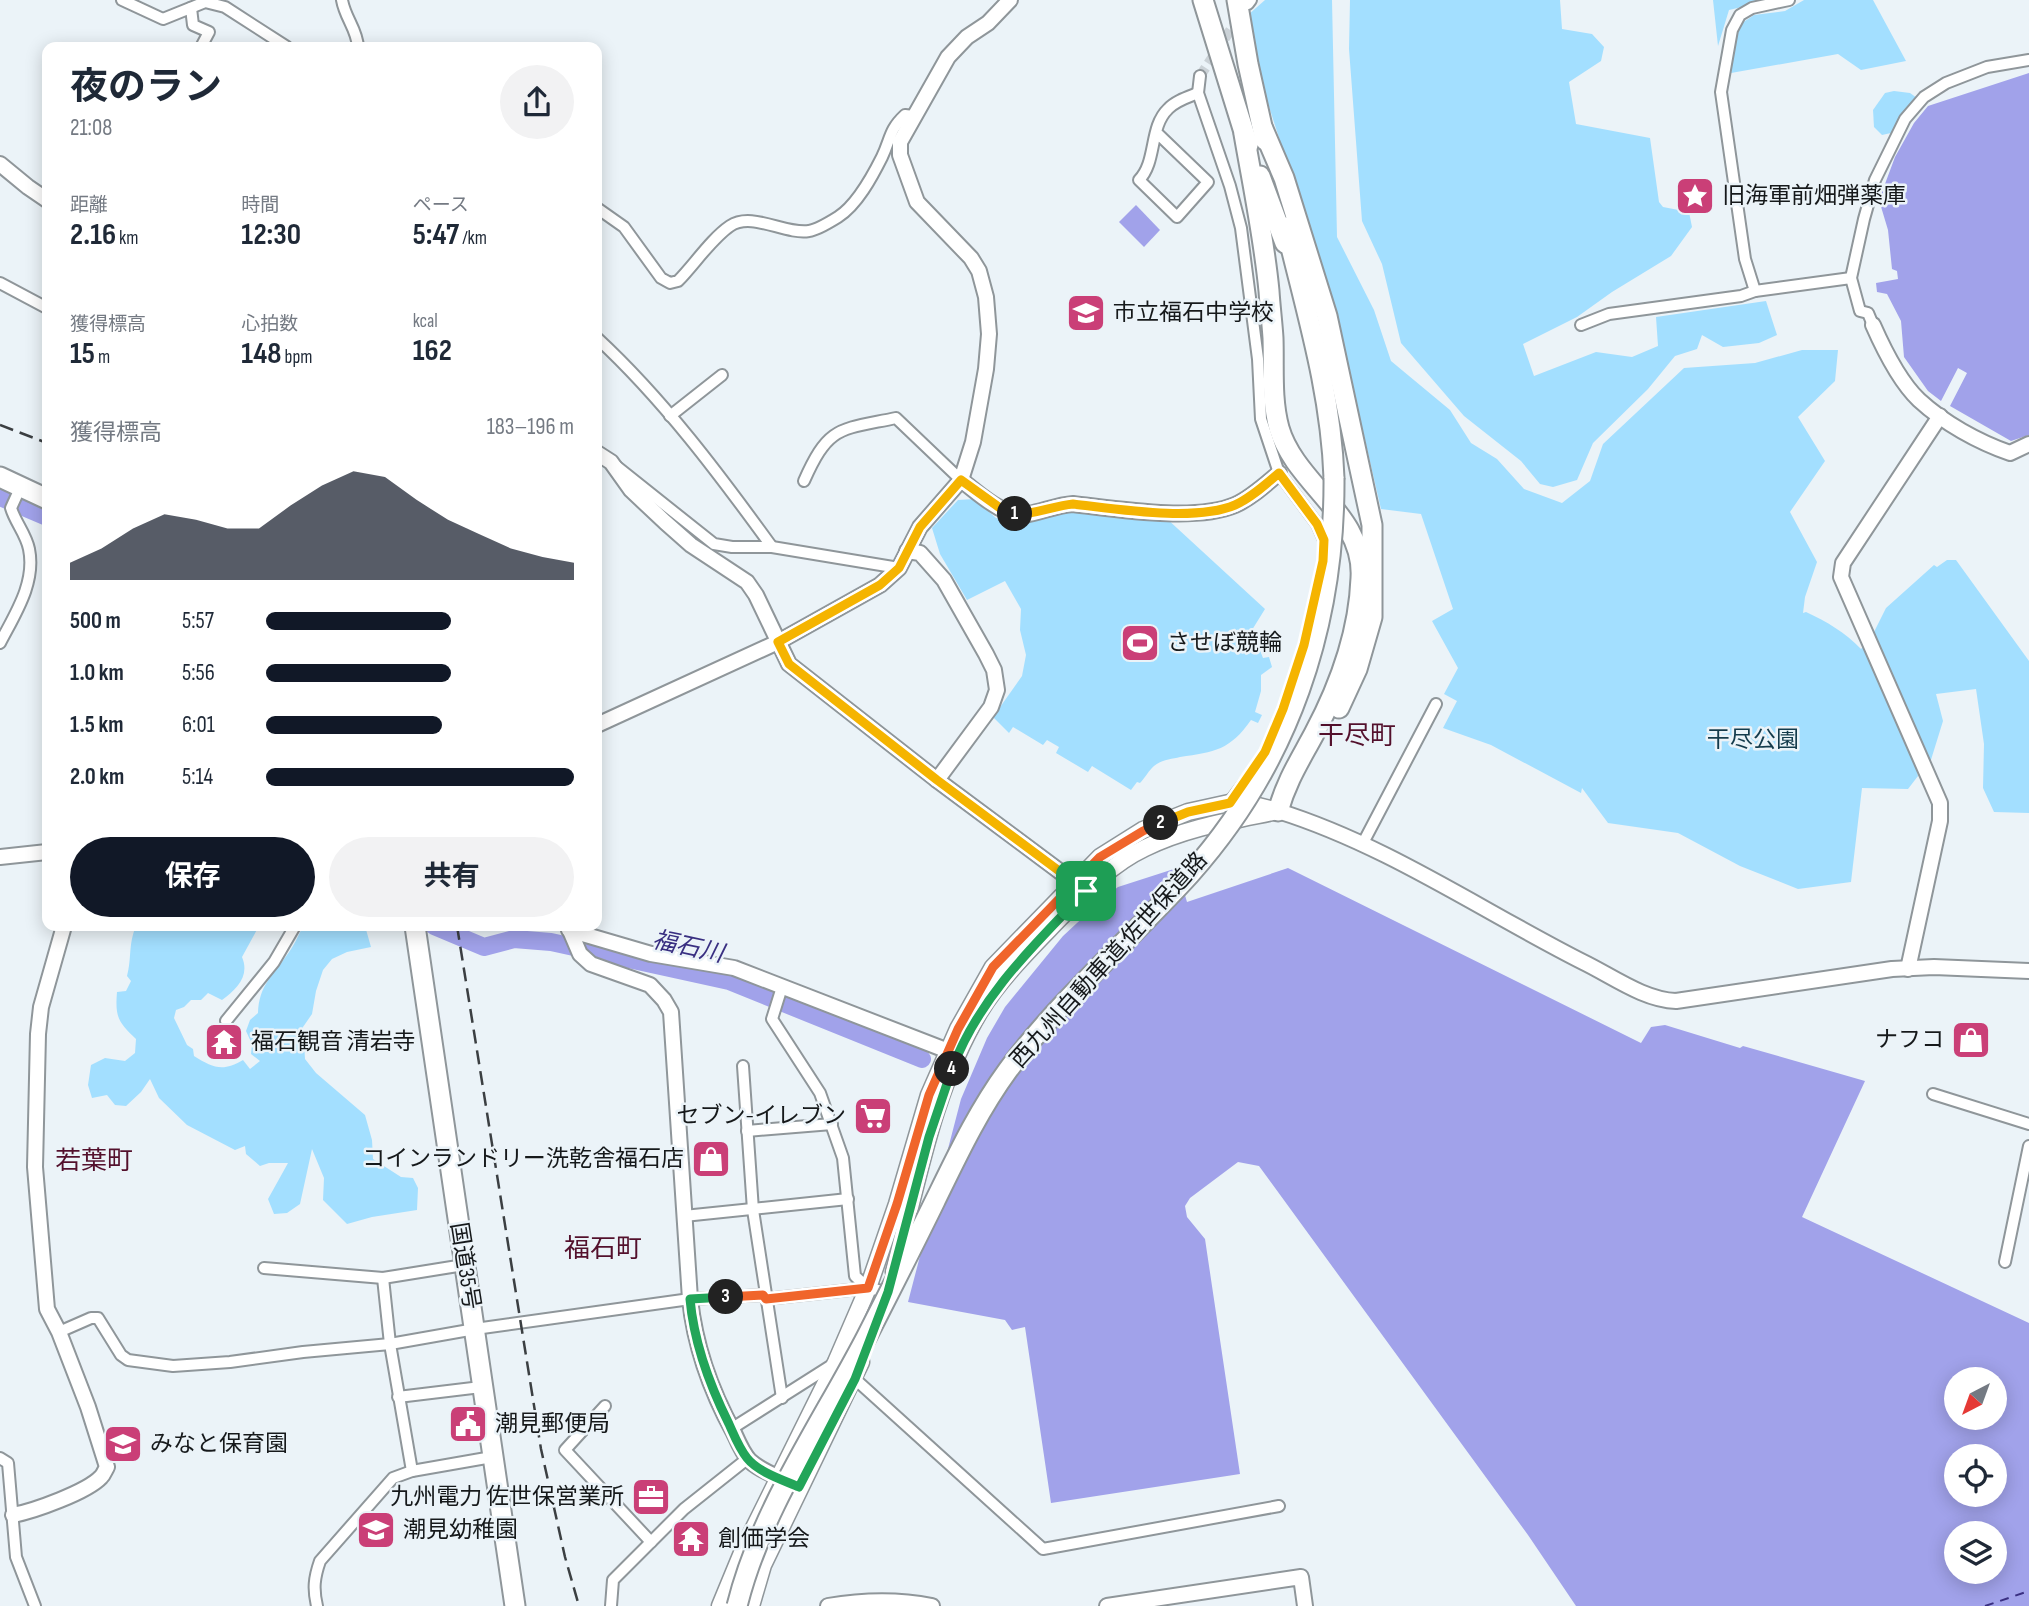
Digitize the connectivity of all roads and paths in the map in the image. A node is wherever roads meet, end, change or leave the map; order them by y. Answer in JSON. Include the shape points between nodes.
{"nodes":[{"id":1,"x":122,"y":0,"type":"edge"},
{"id":2,"x":342,"y":0,"type":"edge"},
{"id":3,"x":1010,"y":0,"type":"edge"},
{"id":4,"x":1203,"y":0,"type":"edge"},
{"id":5,"x":1789,"y":0,"type":"edge"},
{"id":6,"x":1245,"y":1,"type":"edge"},
{"id":7,"x":191,"y":8,"type":"junction"},
{"id":8,"x":204,"y":42,"type":"edge"},
{"id":9,"x":279,"y":42,"type":"edge"},
{"id":10,"x":358,"y":42,"type":"edge"},
{"id":11,"x":2029,"y":60,"type":"edge"},
{"id":12,"x":1200,"y":76,"type":"tunnel mouth"},
{"id":13,"x":1198,"y":93,"type":"junction"},
{"id":14,"x":912,"y":116,"type":"junction"},
{"id":15,"x":1253,"y":131,"type":"junction"},
{"id":16,"x":1157,"y":133,"type":"junction"},
{"id":17,"x":0,"y":164,"type":"edge"},
{"id":18,"x":42,"y":197,"type":"edge"},
{"id":19,"x":602,"y":212,"type":"edge"},
{"id":20,"x":1851,"y":278,"type":"junction"},
{"id":21,"x":0,"y":283,"type":"edge"},
{"id":22,"x":1755,"y":291,"type":"junction"},
{"id":23,"x":42,"y":305,"type":"edge"},
{"id":24,"x":1581,"y":325,"type":"dead end"},
{"id":25,"x":1873,"y":325,"type":"joint"},
{"id":26,"x":602,"y":343,"type":"edge"},
{"id":27,"x":722,"y":375,"type":"dead end"},
{"id":28,"x":670,"y":416,"type":"junction"},
{"id":29,"x":1940,"y":416,"type":"junction"},
{"id":30,"x":2029,"y":444,"type":"edge"},
{"id":31,"x":602,"y":456,"type":"edge"},
{"id":32,"x":611,"y":462,"type":"junction"},
{"id":33,"x":1279,"y":473,"type":"junction"},
{"id":34,"x":0,"y":477,"type":"edge"},
{"id":35,"x":961,"y":480,"type":"junction"},
{"id":36,"x":804,"y":481,"type":"dead end"},
{"id":37,"x":18,"y":491,"type":"junction"},
{"id":38,"x":42,"y":498,"type":"edge"},
{"id":39,"x":772,"y":547,"type":"junction"},
{"id":40,"x":907,"y":551,"type":"junction"},
{"id":41,"x":899,"y":568,"type":"junction"},
{"id":42,"x":778,"y":642,"type":"junction"},
{"id":43,"x":0,"y":643,"type":"edge"},
{"id":44,"x":1436,"y":704,"type":"dead end"},
{"id":45,"x":602,"y":723,"type":"edge"},
{"id":46,"x":937,"y":780,"type":"junction"},
{"id":47,"x":1230,"y":803,"type":"junction"},
{"id":48,"x":1279,"y":811,"type":"junction"},
{"id":49,"x":1363,"y":843,"type":"junction"},
{"id":50,"x":42,"y":853,"type":"edge"},
{"id":51,"x":0,"y":857,"type":"edge"},
{"id":52,"x":1080,"y":886,"type":"junction"},
{"id":53,"x":63,"y":931,"type":"edge"},
{"id":54,"x":292,"y":931,"type":"edge"},
{"id":55,"x":416,"y":931,"type":"edge"},
{"id":56,"x":570,"y":931,"type":"edge"},
{"id":57,"x":576,"y":931,"type":"edge"},
{"id":58,"x":1908,"y":969,"type":"junction"},
{"id":59,"x":2029,"y":971,"type":"edge"},
{"id":60,"x":781,"y":990,"type":"junction"},
{"id":61,"x":226,"y":1021,"type":"dead end"},
{"id":62,"x":952,"y":1053,"type":"junction"},
{"id":63,"x":743,"y":1066,"type":"dead end"},
{"id":64,"x":1933,"y":1094,"type":"dead end"},
{"id":65,"x":2029,"y":1124,"type":"edge"},
{"id":66,"x":832,"y":1125,"type":"junction"},
{"id":67,"x":747,"y":1131,"type":"junction"},
{"id":68,"x":2029,"y":1146,"type":"edge"},
{"id":69,"x":848,"y":1199,"type":"junction"},
{"id":70,"x":753,"y":1210,"type":"junction"},
{"id":71,"x":684,"y":1216,"type":"junction"},
{"id":72,"x":2005,"y":1262,"type":"dead end"},
{"id":73,"x":464,"y":1265,"type":"junction"},
{"id":74,"x":264,"y":1268,"type":"dead end"},
{"id":75,"x":383,"y":1278,"type":"junction"},
{"id":76,"x":868,"y":1288,"type":"junction"},
{"id":77,"x":888,"y":1292,"type":"junction"},
{"id":78,"x":690,"y":1299,"type":"junction"},
{"id":79,"x":766,"y":1299,"type":"junction"},
{"id":80,"x":475,"y":1329,"type":"junction"},
{"id":81,"x":59,"y":1332,"type":"junction"},
{"id":82,"x":390,"y":1344,"type":"junction"},
{"id":83,"x":836,"y":1362,"type":"junction"},
{"id":84,"x":855,"y":1379,"type":"junction"},
{"id":85,"x":481,"y":1387,"type":"junction"},
{"id":86,"x":398,"y":1397,"type":"junction"},
{"id":87,"x":782,"y":1398,"type":"junction"},
{"id":88,"x":605,"y":1406,"type":"dead end"},
{"id":89,"x":732,"y":1429,"type":"junction"},
{"id":90,"x":492,"y":1457,"type":"junction"},
{"id":91,"x":0,"y":1458,"type":"edge"},
{"id":92,"x":747,"y":1459,"type":"junction"},
{"id":93,"x":412,"y":1471,"type":"junction"},
{"id":94,"x":778,"y":1477,"type":"junction"},
{"id":95,"x":799,"y":1487,"type":"junction"},
{"id":96,"x":1279,"y":1506,"type":"dead end"},
{"id":97,"x":13,"y":1515,"type":"junction"},
{"id":98,"x":651,"y":1542,"type":"junction"},
{"id":99,"x":1177,"y":1601,"type":"edge"},
{"id":100,"x":36,"y":1606,"type":"edge"},
{"id":101,"x":317,"y":1606,"type":"edge"},
{"id":102,"x":515,"y":1606,"type":"edge"},
{"id":103,"x":611,"y":1606,"type":"edge"},
{"id":104,"x":720,"y":1606,"type":"edge"},
{"id":105,"x":737,"y":1606,"type":"edge"},
{"id":106,"x":751,"y":1606,"type":"edge"},
{"id":107,"x":828,"y":1606,"type":"edge"},
{"id":108,"x":932,"y":1606,"type":"edge"},
{"id":109,"x":1107,"y":1606,"type":"edge"},
{"id":110,"x":1306,"y":1606,"type":"edge"}],
"edges":[{"from":1,"to":7,"type":"street","via":[[163,19]]},
{"from":2,"to":10,"type":"street"},
{"from":3,"to":14,"type":"street","via":[[947,57]]},
{"from":4,"to":15,"type":"highway","name":"西九州自動車道;佐世保道路"},
{"from":5,"to":22,"type":"street","via":[[1740,15],[1732,30],[1721,92],[1745,259]]},
{"from":6,"to":15,"type":"highway","name":"西九州自動車道;佐世保道路"},
{"from":7,"to":8,"type":"street","via":[[193,25],[209,32]]},
{"from":7,"to":9,"type":"street","via":[[205,2],[225,7]]},
{"from":11,"to":20,"type":"street","via":[[1987,67],[1946,83],[1924,97],[1905,119],[1875,180]]},
{"from":12,"to":13,"type":"street"},
{"from":13,"to":16,"type":"street","via":[[1167,109]]},
{"from":13,"to":33,"type":"street","via":[[1241,228],[1261,419]]},
{"from":14,"to":19,"type":"street","via":[[905,115],[893,126],[877,166],[852,206],[839,216],[808,231],[738,222],[678,281],[661,278],[624,227]]},
{"from":14,"to":35,"type":"street","via":[[900,142],[906,176],[918,202],[971,258],[986,297],[986,369]]},
{"from":15,"to":48,"type":"highway","via":[[1279,428],[1298,465],[1355,540],[1362,574],[1357,616],[1344,662],[1285,786]]},
{"from":15,"to":48,"type":"highway","via":[[1284,178],[1327,316],[1372,525],[1372,617],[1357,668],[1296,789]]},
{"from":15,"to":105,"type":"highway","name":"西九州自動車道;佐世保道路","bridge":true,"via":[[1298,280],[1330,420],[1334,536],[1324,604],[1304,677],[1274,750],[1244,803],[1192,872],[1040,1029],[979,1113],[772,1512]]},
{"from":16,"to":16,"type":"street","via":[[1139,180],[1177,217],[1208,182]]},
{"from":17,"to":18,"type":"street"},
{"from":20,"to":22,"type":"street"},
{"from":20,"to":25,"type":"street","via":[[1860,311],[1868,313]]},
{"from":21,"to":23,"type":"street"},
{"from":22,"to":24,"type":"street","via":[[1609,314]]},
{"from":25,"to":29,"type":"street","via":[[1918,399]]},
{"from":26,"to":28,"type":"street"},
{"from":27,"to":28,"type":"street"},
{"from":28,"to":39,"type":"street"},
{"from":29,"to":30,"type":"street","via":[[2010,453]]},
{"from":29,"to":58,"type":"street","via":[[1843,563],[1841,577],[1940,803]]},
{"from":31,"to":32,"type":"street"},
{"from":32,"to":39,"type":"street","via":[[714,544]]},
{"from":32,"to":42,"type":"street","via":[[631,490],[665,523],[747,582]]},
{"from":33,"to":35,"type":"street","via":[[1236,505],[1182,513],[1073,504],[1016,514]]},
{"from":33,"to":47,"type":"street","via":[[1317,524],[1324,540],[1323,561],[1304,645],[1283,709],[1265,752]]},
{"from":34,"to":37,"type":"highway"},
{"from":35,"to":36,"type":"street","via":[[896,418],[838,431],[823,444]]},
{"from":35,"to":40,"type":"street","via":[[920,527]]},
{"from":37,"to":38,"type":"highway"},
{"from":37,"to":43,"type":"street","via":[[11,508],[29,546],[32,571]]},
{"from":39,"to":41,"type":"street"},
{"from":40,"to":41,"type":"street"},
{"from":40,"to":46,"type":"street","via":[[920,553],[944,580],[994,670],[997,690],[991,707]]},
{"from":41,"to":42,"type":"street","via":[[880,585]]},
{"from":42,"to":45,"type":"street"},
{"from":42,"to":46,"type":"street","via":[[789,664]]},
{"from":44,"to":49,"type":"street"},
{"from":46,"to":52,"type":"street"},
{"from":47,"to":48,"type":"main road"},
{"from":47,"to":52,"type":"main road","via":[[1188,812],[1143,831],[1100,857]]},
{"from":48,"to":49,"type":"street"},
{"from":48,"to":52,"type":"main road","via":[[1170,837]]},
{"from":49,"to":58,"type":"street","via":[[1538,939],[1665,1001]]},
{"from":50,"to":51,"type":"street"},
{"from":52,"to":62,"type":"main road","via":[[1000,984]]},
{"from":53,"to":81,"type":"street","via":[[41,1007],[36,1153],[47,1309]]},
{"from":54,"to":61,"type":"street","via":[[274,962]]},
{"from":55,"to":73,"type":"highway","name":"国道35号"},
{"from":56,"to":71,"type":"street","via":[[580,954],[591,964],[650,985],[671,1012]]},
{"from":57,"to":60,"type":"street","via":[[652,954],[734,968]]},
{"from":58,"to":59,"type":"street"},
{"from":60,"to":62,"type":"street"},
{"from":60,"to":66,"type":"street","via":[[772,1018],[820,1093]]},
{"from":62,"to":76,"type":"main road","via":[[929,1095]]},
{"from":62,"to":77,"type":"main road"},
{"from":63,"to":67,"type":"street"},
{"from":64,"to":65,"type":"street"},
{"from":66,"to":67,"type":"street"},
{"from":66,"to":69,"type":"street","via":[[843,1158]]},
{"from":67,"to":70,"type":"street"},
{"from":68,"to":72,"type":"street"},
{"from":69,"to":70,"type":"street"},
{"from":69,"to":76,"type":"street","via":[[855,1276]]},
{"from":70,"to":71,"type":"street"},
{"from":70,"to":79,"type":"street"},
{"from":71,"to":78,"type":"street"},
{"from":73,"to":75,"type":"street"},
{"from":73,"to":80,"type":"highway","name":"国道35号"},
{"from":74,"to":75,"type":"street"},
{"from":75,"to":82,"type":"street"},
{"from":76,"to":77,"type":"street"},
{"from":76,"to":79,"type":"street"},
{"from":76,"to":83,"type":"main road"},
{"from":77,"to":84,"type":"main road"},
{"from":78,"to":79,"type":"street","via":[[763,1295]]},
{"from":78,"to":80,"type":"street"},
{"from":78,"to":89,"type":"street","via":[[702,1362]]},
{"from":79,"to":87,"type":"street"},
{"from":80,"to":82,"type":"street"},
{"from":80,"to":85,"type":"highway","name":"国道35号"},
{"from":81,"to":82,"type":"street","via":[[98,1318],[128,1360],[173,1366]]},
{"from":81,"to":97,"type":"street","via":[[107,1467],[102,1477],[67,1497]]},
{"from":82,"to":86,"type":"street"},
{"from":83,"to":87,"type":"street"},
{"from":83,"to":94,"type":"main road"},
{"from":84,"to":95,"type":"main road"},
{"from":84,"to":96,"type":"street","via":[[1043,1549]]},
{"from":85,"to":86,"type":"street"},
{"from":85,"to":90,"type":"highway","name":"国道35号"},
{"from":86,"to":93,"type":"street"},
{"from":87,"to":89,"type":"street"},
{"from":88,"to":98,"type":"street","via":[[565,1450]]},
{"from":89,"to":92,"type":"street"},
{"from":90,"to":93,"type":"street"},
{"from":90,"to":102,"type":"highway","name":"国道35号"},
{"from":91,"to":97,"type":"street","via":[[8,1463]]},
{"from":92,"to":94,"type":"street"},
{"from":92,"to":98,"type":"street"},
{"from":93,"to":101,"type":"street","via":[[393,1478],[320,1561],[314,1578]]},
{"from":94,"to":95,"type":"street"},
{"from":94,"to":104,"type":"main road"},
{"from":95,"to":106,"type":"main road","via":[[763,1565]]},
{"from":97,"to":100,"type":"street","via":[[16,1557]]},
{"from":98,"to":103,"type":"street","via":[[614,1580]]},
{"from":99,"to":109,"type":"street"},
{"from":99,"to":110,"type":"street","via":[[1301,1577]]},
{"from":107,"to":108,"type":"street","via":[[906,1601]]}]}
